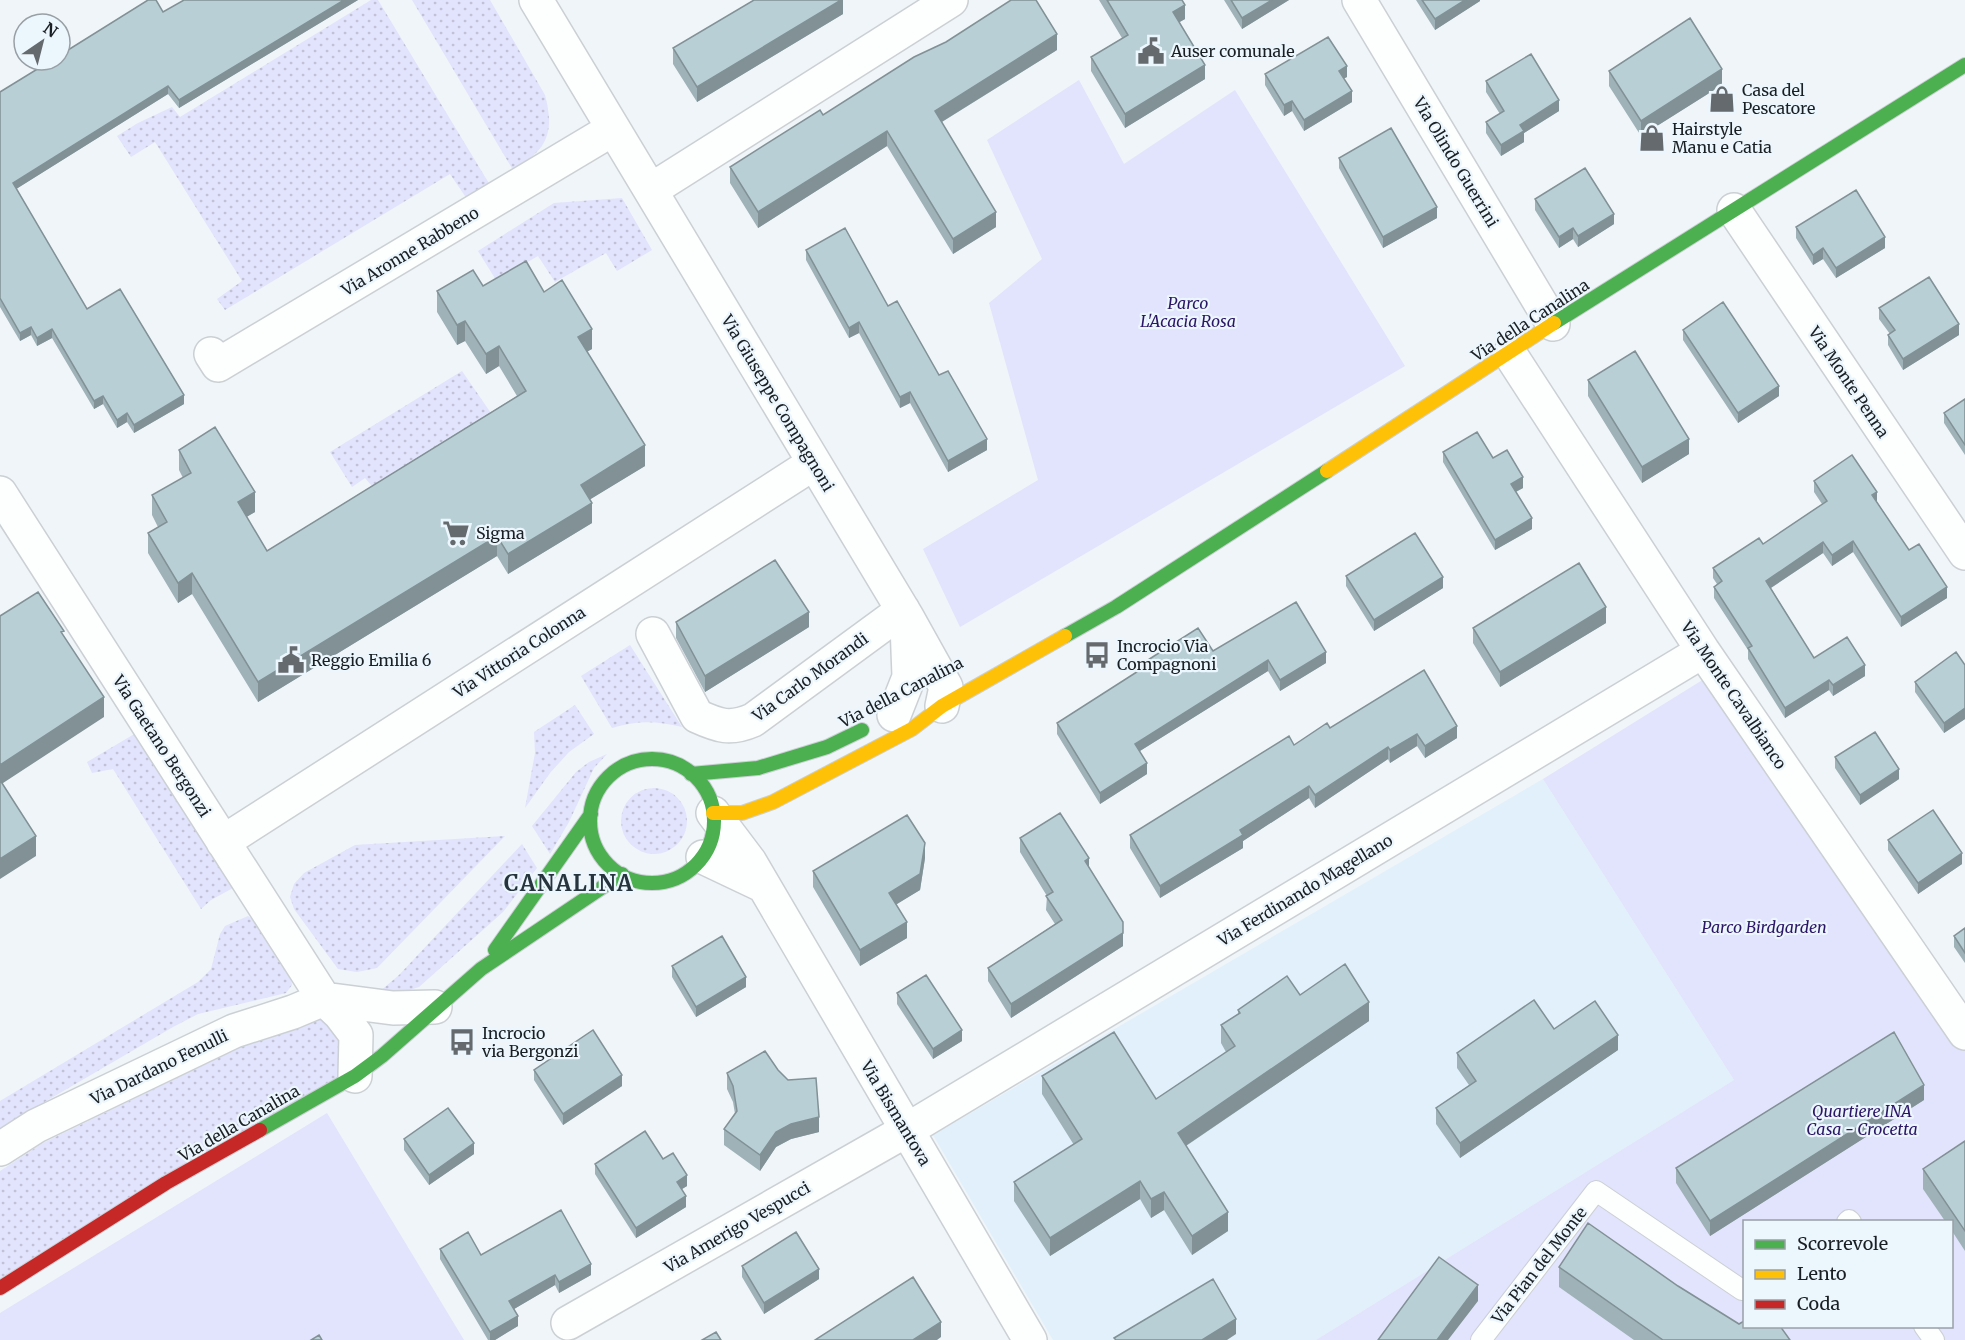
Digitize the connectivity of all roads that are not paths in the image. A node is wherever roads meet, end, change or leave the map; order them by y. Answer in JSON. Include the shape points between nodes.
{"nodes":[{"id":1,"x":536,"y":0,"type":"edge"},
{"id":2,"x":951,"y":0,"type":"edge"},
{"id":3,"x":1359,"y":0,"type":"edge"},
{"id":4,"x":1965,"y":65,"type":"edge"},
{"id":5,"x":613,"y":129,"type":"junction"},
{"id":6,"x":651,"y":190,"type":"junction"},
{"id":7,"x":1734,"y":210,"type":"junction"},
{"id":8,"x":1553,"y":324,"type":"junction"},
{"id":9,"x":211,"y":354,"type":"dead end"},
{"id":10,"x":1510,"y":354,"type":"junction"},
{"id":11,"x":814,"y":463,"type":"junction"},
{"id":12,"x":0,"y":493,"type":"edge"},
{"id":13,"x":1965,"y":553,"type":"edge"},
{"id":14,"x":905,"y":613,"type":"junction"},
{"id":15,"x":653,"y":634,"type":"dead end"},
{"id":16,"x":1703,"y":651,"type":"junction"},
{"id":17,"x":912,"y":708,"type":"junction"},
{"id":18,"x":691,"y":774,"type":"junction"},
{"id":19,"x":713,"y":813,"type":"junction"},
{"id":20,"x":591,"y":814,"type":"junction"},
{"id":21,"x":223,"y":842,"type":"junction"},
{"id":22,"x":703,"y":857,"type":"junction"},
{"id":23,"x":622,"y":874,"type":"junction"},
{"id":24,"x":762,"y":885,"type":"junction"},
{"id":25,"x":481,"y":969,"type":"junction"},
{"id":26,"x":324,"y":999,"type":"junction"},
{"id":27,"x":435,"y":1007,"type":"junction"},
{"id":28,"x":1965,"y":1033,"type":"edge"},
{"id":29,"x":355,"y":1076,"type":"junction"},
{"id":30,"x":906,"y":1130,"type":"junction"},
{"id":31,"x":0,"y":1149,"type":"edge"},
{"id":32,"x":0,"y":1288,"type":"edge"},
{"id":33,"x":1743,"y":1289,"type":"edge"},
{"id":34,"x":568,"y":1323,"type":"dead end"},
{"id":35,"x":1025,"y":1338,"type":"edge"},
{"id":36,"x":1481,"y":1340,"type":"edge"}],
"edges":[{"from":1,"to":5,"type":"street","name":"Via Giuseppe Compagnoni"},
{"from":2,"to":6,"type":"street"},
{"from":3,"to":8,"type":"street","name":"Via Olindo Guerrini"},
{"from":4,"to":7,"type":"street","name":"Via della Canalina"},
{"from":5,"to":6,"type":"street","name":"Via Giuseppe Compagnoni"},
{"from":5,"to":9,"type":"street","name":"Via Aronne Rabbeno","via":[[218,365]]},
{"from":6,"to":11,"type":"street","name":"Via Giuseppe Compagnoni"},
{"from":7,"to":8,"type":"street","name":"Via della Canalina"},
{"from":7,"to":13,"type":"street","name":"Via Monte Penna"},
{"from":8,"to":10,"type":"street","name":"Via della Canalina"},
{"from":10,"to":16,"type":"street","name":"Via Monte Cavalbianco"},
{"from":10,"to":17,"type":"street","name":"Via della Canalina","via":[[1116,607]]},
{"from":11,"to":14,"type":"street","name":"Via Giuseppe Compagnoni"},
{"from":11,"to":21,"type":"street","name":"Via Vittoria Colonna"},
{"from":12,"to":21,"type":"street","name":"Via Gaetano Bergonzi"},
{"from":14,"to":15,"type":"street","name":"Via Carlo Morandi","via":[[753,720],[726,727],[697,716]]},
{"from":14,"to":17,"type":"street","name":"Via Giuseppe Compagnoni"},
{"from":14,"to":17,"type":"street","name":"Via Giuseppe Compagnoni"},
{"from":16,"to":28,"type":"street","name":"Via Monte Cavalbianco"},
{"from":16,"to":30,"type":"street","name":"Via Ferdinando Magellano"},
{"from":17,"to":18,"type":"street","name":"Via della Canalina","via":[[827,747],[758,768]]},
{"from":17,"to":19,"type":"street","name":"Via della Canalina","via":[[912,729],[773,802],[742,813]]},
{"from":18,"to":19,"type":"street","name":"Via della Canalina","via":[[706,791]]},
{"from":18,"to":20,"type":"street","name":"Via della Canalina","via":[[668,762],[642,760],[629,764],[617,770],[599,789]]},
{"from":19,"to":22,"type":"street","via":[[712,836]]},
{"from":19,"to":24,"type":"street","name":"Via Bismantova","via":[[750,862]]},
{"from":20,"to":23,"type":"street","name":"Via della Canalina","via":[[593,841],[599,854]]},
{"from":20,"to":25,"type":"street","name":"Via della Canalina"},
{"from":21,"to":26,"type":"street","name":"Via Gaetano Bergonzi"},
{"from":22,"to":23,"type":"street","name":"Via della Canalina","via":[[671,880],[643,883]]},
{"from":22,"to":24,"type":"street"},
{"from":23,"to":25,"type":"street","name":"Via della Canalina"},
{"from":24,"to":30,"type":"street","name":"Via Bismantova"},
{"from":25,"to":27,"type":"street","name":"Via della Canalina"},
{"from":26,"to":27,"type":"street","via":[[393,1008]]},
{"from":26,"to":29,"type":"street","name":"Via Gaetano Bergonzi","via":[[356,1035]]},
{"from":26,"to":31,"type":"street","name":"Via Dardano Fenulli","via":[[234,1031],[36,1126]]},
{"from":27,"to":29,"type":"street","name":"Via della Canalina"},
{"from":29,"to":32,"type":"street","name":"Via della Canalina","via":[[166,1183]]},
{"from":30,"to":34,"type":"street","name":"Via Amerigo Vespucci"},
{"from":30,"to":35,"type":"street","name":"Via Bismantova"},
{"from":33,"to":36,"type":"lane","name":"Via Pian del Monte","via":[[1596,1191]]}]}
